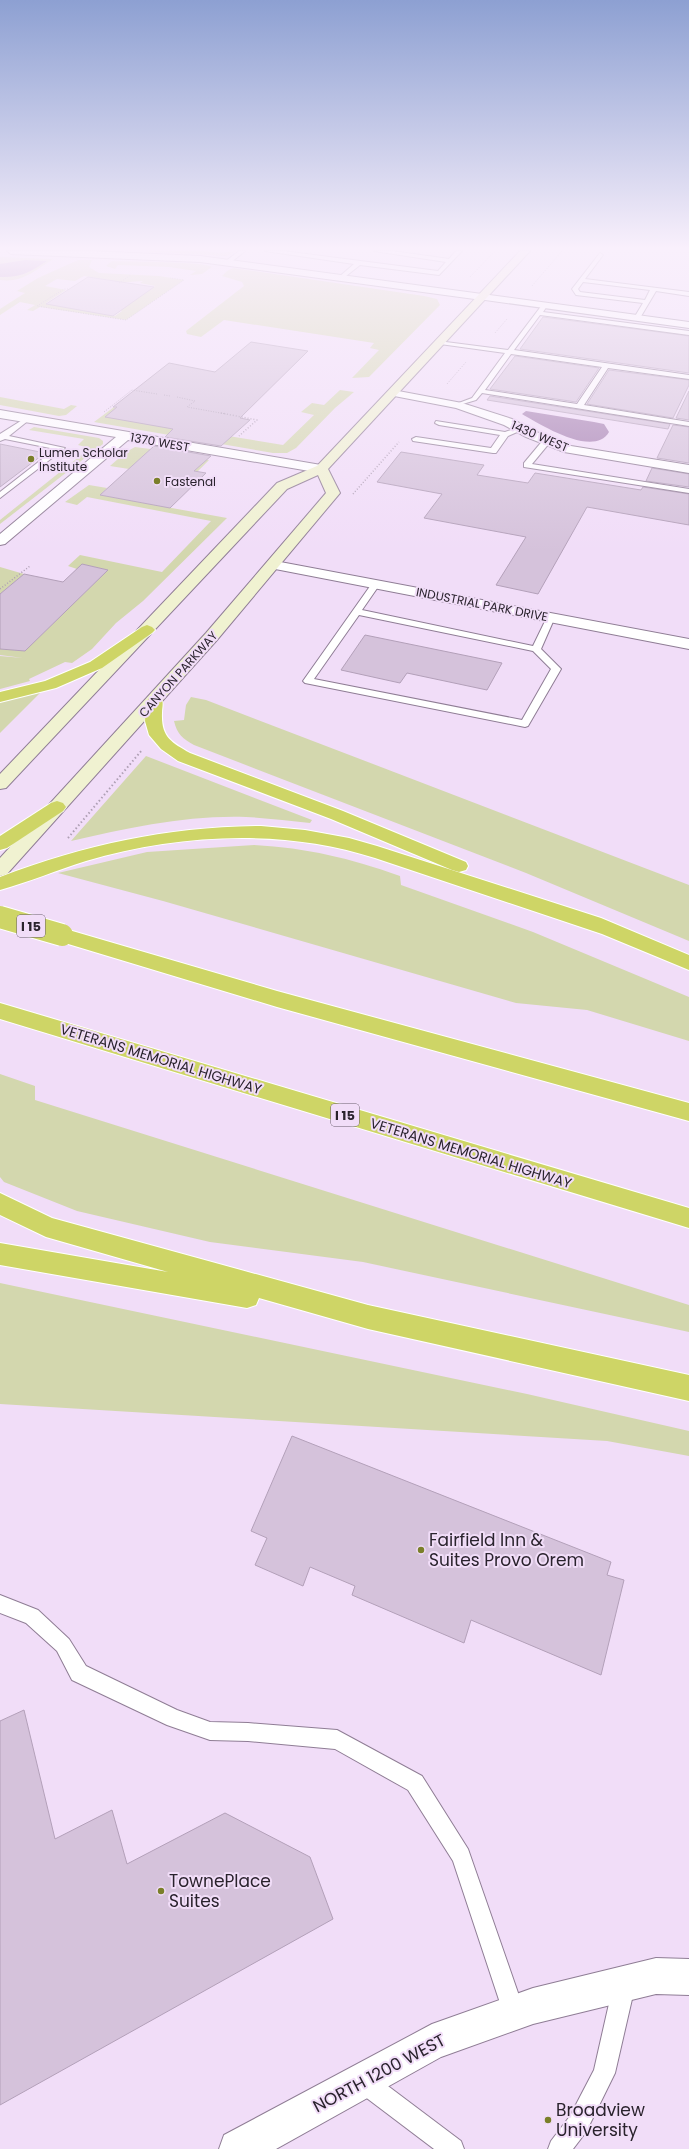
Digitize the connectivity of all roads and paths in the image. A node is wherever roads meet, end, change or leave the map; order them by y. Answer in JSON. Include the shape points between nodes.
{"nodes":[{"id":1,"x":431,"y":351,"type":"edge"},
{"id":2,"x":505,"y":351,"type":"edge"},
{"id":3,"x":510,"y":352,"type":"junction"},
{"id":4,"x":606,"y":365,"type":"junction"},
{"id":5,"x":689,"y":377,"type":"edge"},
{"id":6,"x":480,"y":391,"type":"junction"},
{"id":7,"x":393,"y":393,"type":"junction"},
{"id":8,"x":157,"y":394,"type":"dead end"},
{"id":9,"x":164,"y":395,"type":"dead end"},
{"id":10,"x":170,"y":396,"type":"dead end"},
{"id":11,"x":177,"y":397,"type":"dead end"},
{"id":12,"x":458,"y":405,"type":"junction"},
{"id":13,"x":579,"y":407,"type":"junction"},
{"id":14,"x":103,"y":413,"type":"dead end"},
{"id":15,"x":0,"y":414,"type":"edge"},
{"id":16,"x":27,"y":418,"type":"junction"},
{"id":17,"x":439,"y":423,"type":"dead end"},
{"id":18,"x":689,"y":424,"type":"edge"},
{"id":19,"x":520,"y":429,"type":"junction"},
{"id":20,"x":505,"y":434,"type":"junction"},
{"id":21,"x":126,"y":435,"type":"junction"},
{"id":22,"x":238,"y":436,"type":"dead end"},
{"id":23,"x":1,"y":437,"type":"edge"},
{"id":24,"x":416,"y":439,"type":"dead end"},
{"id":25,"x":547,"y":441,"type":"junction"},
{"id":26,"x":398,"y":442,"type":"dead end"},
{"id":27,"x":321,"y":469,"type":"junction"},
{"id":28,"x":689,"y":469,"type":"edge"},
{"id":29,"x":689,"y":492,"type":"edge"},
{"id":30,"x":352,"y":495,"type":"dead end"},
{"id":31,"x":0,"y":496,"type":"edge"},
{"id":32,"x":0,"y":541,"type":"edge"},
{"id":33,"x":274,"y":565,"type":"junction"},
{"id":34,"x":30,"y":566,"type":"dead end"},
{"id":35,"x":376,"y":584,"type":"junction"},
{"id":36,"x":0,"y":589,"type":"edge"},
{"id":37,"x":357,"y":612,"type":"junction"},
{"id":38,"x":551,"y":618,"type":"junction"},
{"id":39,"x":147,"y":630,"type":"junction"},
{"id":40,"x":689,"y":644,"type":"edge"},
{"id":41,"x":536,"y":649,"type":"junction"},
{"id":42,"x":0,"y":697,"type":"edge"},
{"id":43,"x":155,"y":701,"type":"junction"},
{"id":44,"x":138,"y":755,"type":"dead end"},
{"id":45,"x":0,"y":784,"type":"edge"},
{"id":46,"x":57,"y":807,"type":"junction"},
{"id":47,"x":64,"y":842,"type":"dead end"},
{"id":48,"x":0,"y":844,"type":"edge"},
{"id":49,"x":0,"y":870,"type":"edge"},
{"id":50,"x":0,"y":884,"type":"edge"},
{"id":51,"x":0,"y":917,"type":"edge"},
{"id":52,"x":608,"y":929,"type":"junction"},
{"id":53,"x":689,"y":963,"type":"edge"},
{"id":54,"x":0,"y":1011,"type":"edge"},
{"id":55,"x":689,"y":1112,"type":"edge"},
{"id":56,"x":0,"y":1203,"type":"edge"},
{"id":57,"x":689,"y":1218,"type":"edge"},
{"id":58,"x":0,"y":1254,"type":"edge"},
{"id":59,"x":368,"y":1317,"type":"junction"},
{"id":60,"x":689,"y":1388,"type":"edge"},
{"id":61,"x":0,"y":1604,"type":"edge"},
{"id":62,"x":689,"y":1977,"type":"edge"},
{"id":63,"x":624,"y":1984,"type":"junction"},
{"id":64,"x":514,"y":2013,"type":"junction"},
{"id":65,"x":362,"y":2081,"type":"junction"},
{"id":66,"x":238,"y":2149,"type":"edge"},
{"id":67,"x":453,"y":2149,"type":"edge"},
{"id":68,"x":559,"y":2149,"type":"edge"}],
"edges":[{"from":1,"to":7,"type":"main road"},
{"from":2,"to":3,"type":"lane"},
{"from":3,"to":4,"type":"lane"},
{"from":3,"to":6,"type":"lane"},
{"from":4,"to":5,"type":"lane"},
{"from":4,"to":13,"type":"lane"},
{"from":6,"to":12,"type":"lane","via":[[474,399]]},
{"from":6,"to":13,"type":"lane"},
{"from":7,"to":12,"type":"street","name":"1430 WEST"},
{"from":7,"to":27,"type":"main road"},
{"from":8,"to":14,"type":"path","via":[[132,390]]},
{"from":9,"to":10,"type":"path"},
{"from":11,"to":22,"type":"path","via":[[195,400],[187,407],[257,420]]},
{"from":12,"to":19,"type":"street","name":"1430 WEST","via":[[508,422]]},
{"from":13,"to":18,"type":"lane"},
{"from":15,"to":16,"type":"street","name":"1370 WEST"},
{"from":16,"to":21,"type":"street","name":"1370 WEST"},
{"from":16,"to":23,"type":"lane"},
{"from":17,"to":20,"type":"lane"},
{"from":19,"to":20,"type":"lane"},
{"from":19,"to":25,"type":"street","name":"1430 WEST"},
{"from":20,"to":24,"type":"lane","via":[[493,451]]},
{"from":21,"to":27,"type":"street","name":"1370 WEST"},
{"from":21,"to":32,"type":"street"},
{"from":23,"to":31,"type":"lane","via":[[61,448]]},
{"from":25,"to":28,"type":"street","name":"1430 WEST","via":[[568,449]]},
{"from":25,"to":29,"type":"lane","via":[[527,465]]},
{"from":26,"to":30,"type":"path"},
{"from":27,"to":33,"type":"main road","name":"CANYON PARKWAY","via":[[333,493]]},
{"from":27,"to":39,"type":"main road","via":[[282,486]]},
{"from":33,"to":35,"type":"street","name":"INDUSTRIAL PARK DRIVE"},
{"from":33,"to":43,"type":"main road","name":"CANYON PARKWAY"},
{"from":34,"to":36,"type":"path"},
{"from":35,"to":37,"type":"lane"},
{"from":35,"to":38,"type":"street","name":"INDUSTRIAL PARK DRIVE"},
{"from":37,"to":41,"type":"lane"},
{"from":37,"to":41,"type":"lane","via":[[308,680],[526,724],[556,670]]},
{"from":38,"to":40,"type":"street","name":"INDUSTRIAL PARK DRIVE"},
{"from":38,"to":41,"type":"lane"},
{"from":39,"to":42,"type":"highway","via":[[90,668],[50,685]]},
{"from":39,"to":45,"type":"main road"},
{"from":43,"to":46,"type":"main road","name":"CANYON PARKWAY"},
{"from":43,"to":52,"type":"highway","via":[[154,731],[170,749],[184,757],[337,815]]},
{"from":44,"to":47,"type":"path"},
{"from":46,"to":48,"type":"highway"},
{"from":46,"to":49,"type":"main road","name":"CANYON PARKWAY"},
{"from":50,"to":52,"type":"highway","via":[[75,858],[141,842],[216,832],[255,831],[349,844]]},
{"from":51,"to":55,"type":"highway","number":"I 15","bridge":true,"via":[[277,999]]},
{"from":52,"to":53,"type":"highway"},
{"from":54,"to":57,"type":"highway","name":"VETERANS MEMORIAL HIGHWAY","number":"I 15"},
{"from":56,"to":59,"type":"highway","via":[[46,1227]]},
{"from":58,"to":59,"type":"highway"},
{"from":59,"to":60,"type":"highway"},
{"from":61,"to":64,"type":"lane","via":[[32,1616],[62,1645],[79,1673],[174,1718],[210,1730],[337,1740],[415,1783],[462,1856]]},
{"from":62,"to":63,"type":"street","name":"NORTH 1200 WEST","via":[[656,1976]]},
{"from":63,"to":64,"type":"street","name":"NORTH 1200 WEST"},
{"from":63,"to":68,"type":"lane","via":[[604,2073],[578,2124]]},
{"from":64,"to":65,"type":"street","name":"NORTH 1200 WEST","via":[[432,2042]]},
{"from":65,"to":66,"type":"street","name":"NORTH 1200 WEST"},
{"from":65,"to":67,"type":"lane"}]}
